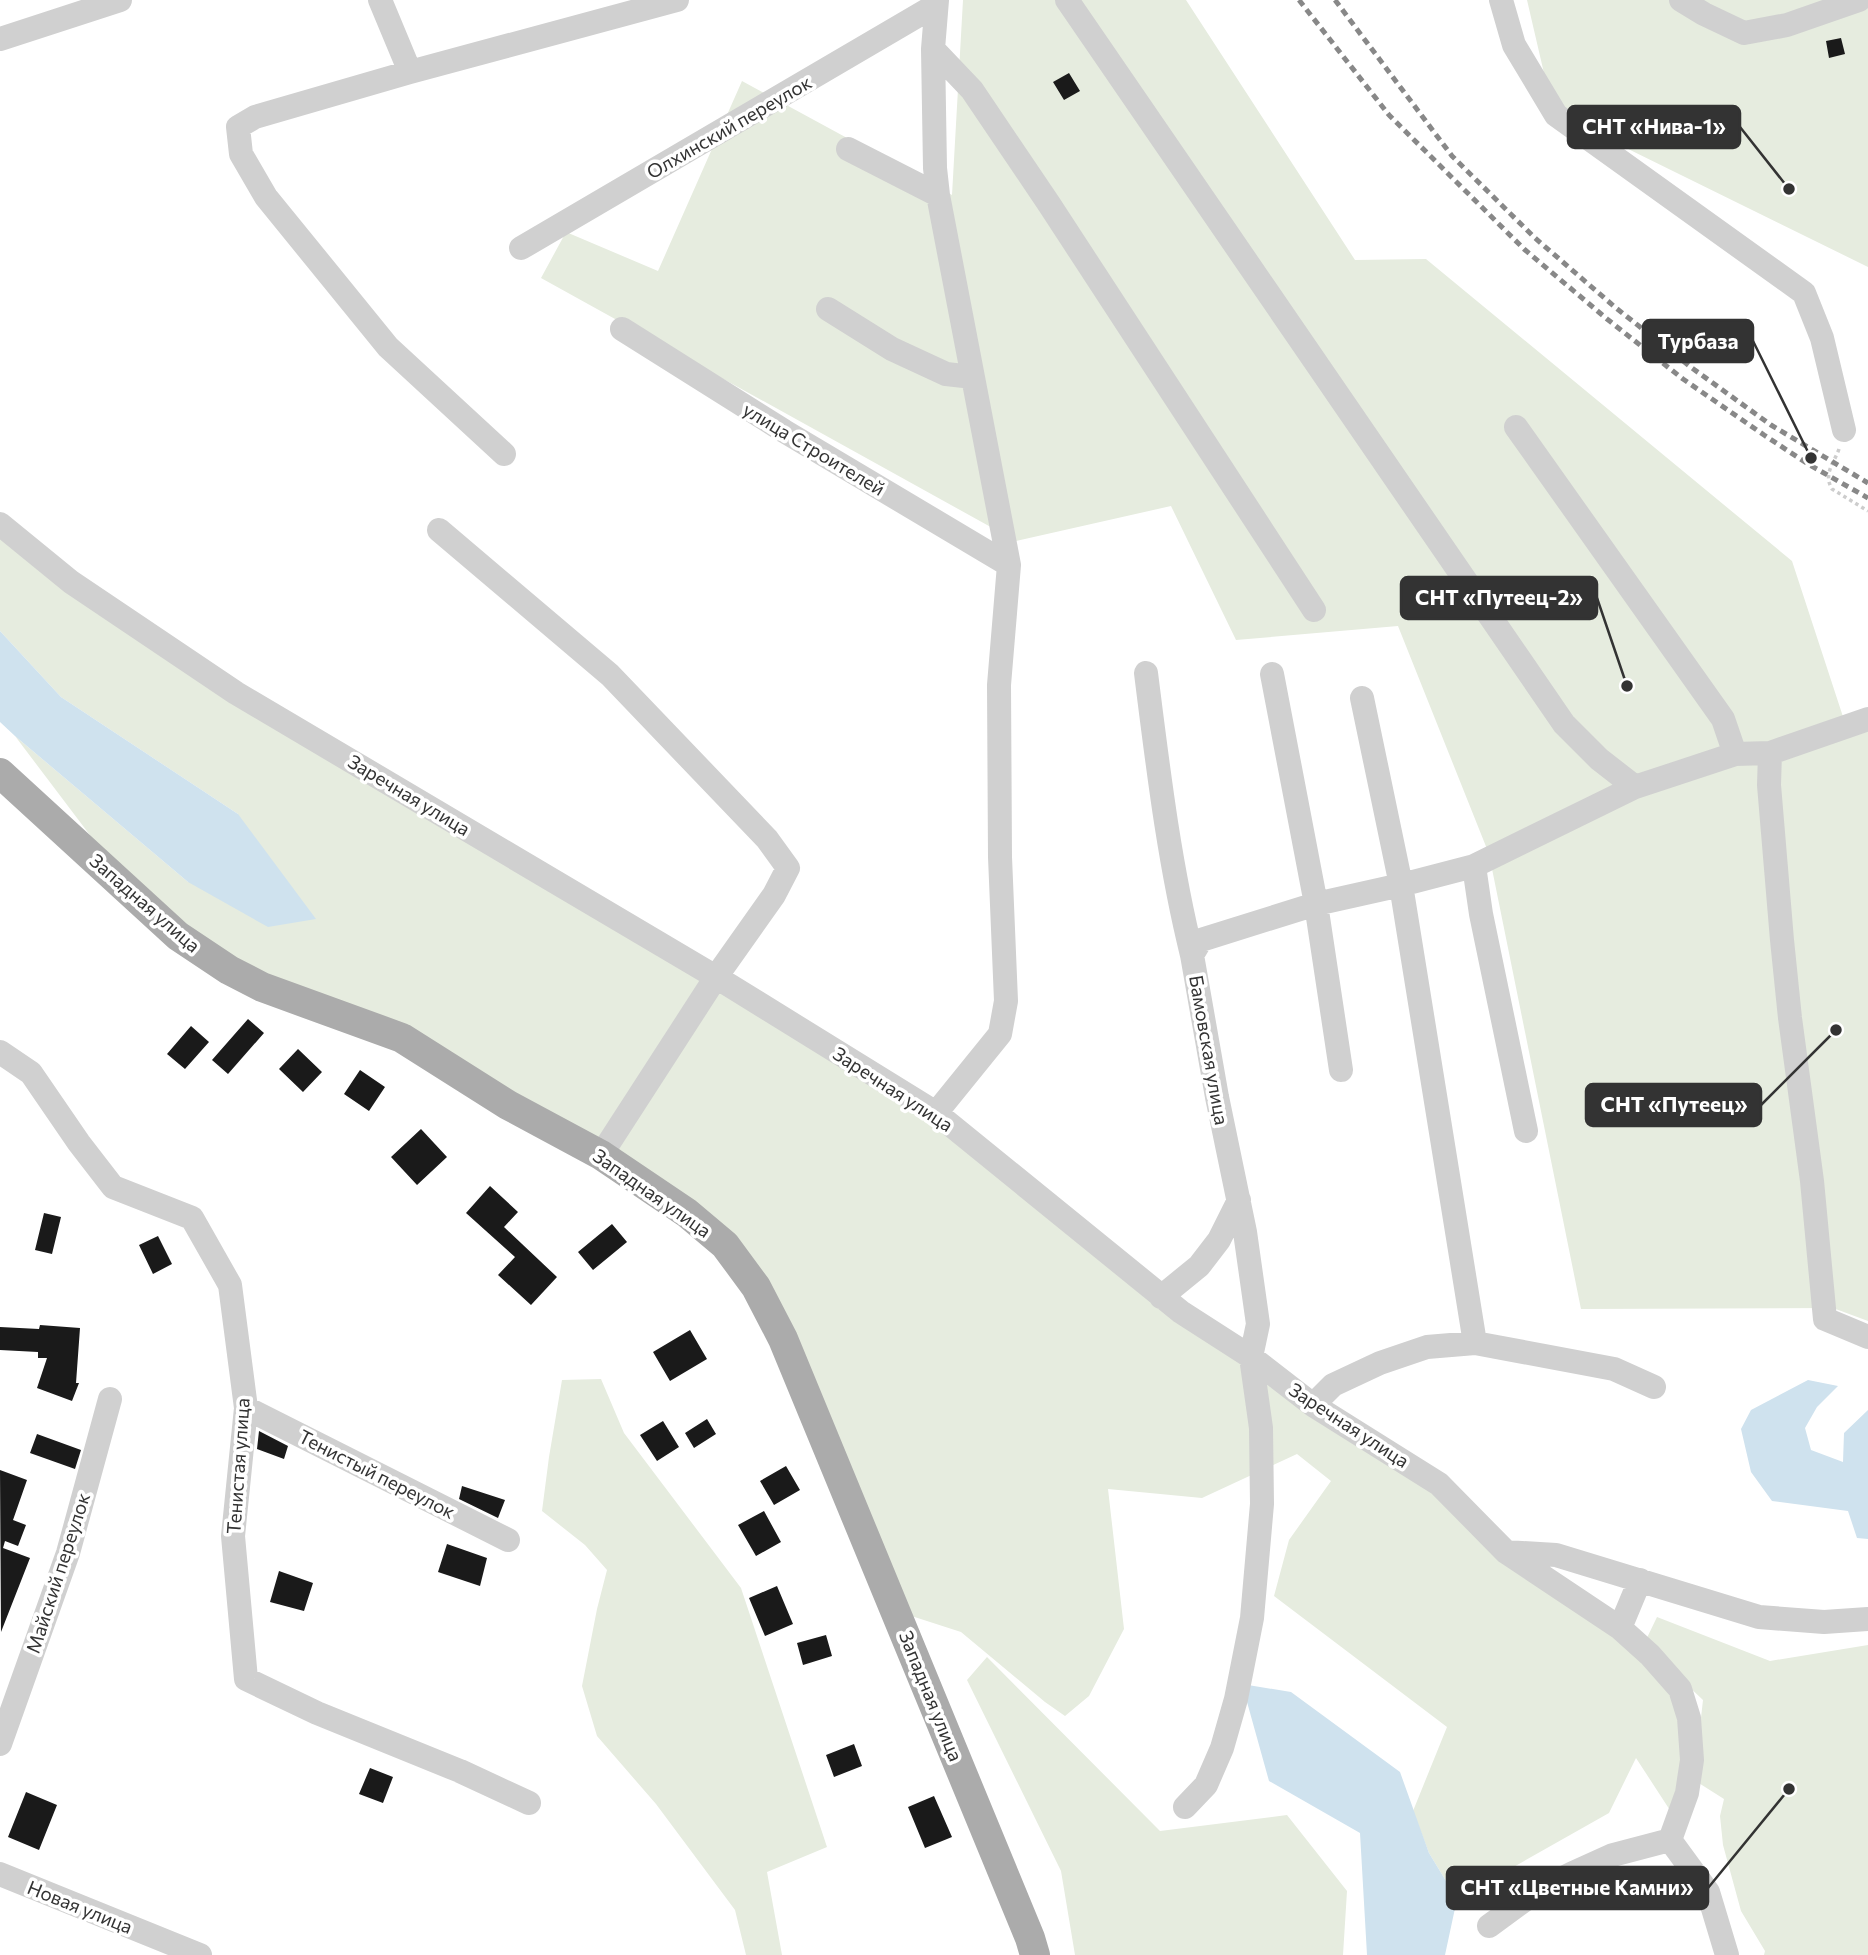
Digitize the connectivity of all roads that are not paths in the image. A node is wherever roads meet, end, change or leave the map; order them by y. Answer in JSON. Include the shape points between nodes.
{"nodes":[{"id":1,"x":120,"y":0,"type":"edge"},
{"id":2,"x":380,"y":0,"type":"edge"},
{"id":3,"x":677,"y":0,"type":"edge"},
{"id":4,"x":1067,"y":0,"type":"edge"},
{"id":5,"x":1500,"y":0,"type":"edge"},
{"id":6,"x":1681,"y":0,"type":"edge"},
{"id":7,"x":1859,"y":0,"type":"edge"},
{"id":8,"x":936,"y":3,"type":"edge"},
{"id":9,"x":0,"y":39,"type":"edge"},
{"id":10,"x":933,"y":49,"type":"junction"},
{"id":11,"x":410,"y":72,"type":"junction"},
{"id":12,"x":848,"y":149,"type":"dead end"},
{"id":13,"x":938,"y":195,"type":"junction"},
{"id":14,"x":521,"y":248,"type":"dead end"},
{"id":15,"x":828,"y":309,"type":"dead end"},
{"id":16,"x":622,"y":329,"type":"dead end"},
{"id":17,"x":973,"y":377,"type":"junction"},
{"id":18,"x":1516,"y":427,"type":"dead end"},
{"id":19,"x":1844,"y":430,"type":"road end"},
{"id":20,"x":504,"y":454,"type":"dead end"},
{"id":21,"x":0,"y":524,"type":"edge"},
{"id":22,"x":439,"y":530,"type":"dead end"},
{"id":23,"x":1009,"y":565,"type":"junction"},
{"id":24,"x":1314,"y":610,"type":"dead end"},
{"id":25,"x":1146,"y":673,"type":"dead end"},
{"id":26,"x":1272,"y":674,"type":"dead end"},
{"id":27,"x":1362,"y":698,"type":"dead end"},
{"id":28,"x":1868,"y":719,"type":"edge"},
{"id":29,"x":1770,"y":753,"type":"junction"},
{"id":30,"x":1735,"y":754,"type":"junction"},
{"id":31,"x":0,"y":773,"type":"edge"},
{"id":32,"x":1635,"y":787,"type":"junction"},
{"id":33,"x":1474,"y":866,"type":"junction"},
{"id":34,"x":1401,"y":886,"type":"junction"},
{"id":35,"x":1316,"y":904,"type":"junction"},
{"id":36,"x":1192,"y":955,"type":"junction"},
{"id":37,"x":716,"y":977,"type":"junction"},
{"id":38,"x":0,"y":1052,"type":"edge"},
{"id":39,"x":1341,"y":1070,"type":"dead end"},
{"id":40,"x":936,"y":1113,"type":"junction"},
{"id":41,"x":1526,"y":1131,"type":"dead end"},
{"id":42,"x":601,"y":1155,"type":"junction"},
{"id":43,"x":1238,"y":1200,"type":"junction"},
{"id":44,"x":1161,"y":1297,"type":"junction"},
{"id":45,"x":1868,"y":1337,"type":"edge"},
{"id":46,"x":1475,"y":1343,"type":"junction"},
{"id":47,"x":1251,"y":1357,"type":"junction"},
{"id":48,"x":1654,"y":1387,"type":"dead end"},
{"id":49,"x":110,"y":1399,"type":"dead end"},
{"id":50,"x":1313,"y":1405,"type":"junction"},
{"id":51,"x":246,"y":1408,"type":"junction"},
{"id":52,"x":508,"y":1540,"type":"dead end"},
{"id":53,"x":1506,"y":1552,"type":"junction"},
{"id":54,"x":1640,"y":1580,"type":"junction"},
{"id":55,"x":1868,"y":1619,"type":"edge"},
{"id":56,"x":1620,"y":1628,"type":"junction"},
{"id":57,"x":0,"y":1744,"type":"edge"},
{"id":58,"x":529,"y":1803,"type":"dead end"},
{"id":59,"x":1185,"y":1807,"type":"dead end"},
{"id":60,"x":1670,"y":1840,"type":"junction"},
{"id":61,"x":0,"y":1874,"type":"edge"},
{"id":62,"x":1489,"y":1926,"type":"dead end"},
{"id":63,"x":200,"y":1955,"type":"edge"},
{"id":64,"x":1035,"y":1955,"type":"edge"},
{"id":65,"x":1727,"y":1955,"type":"edge"}],
"edges":[{"from":1,"to":9,"type":"street"},
{"from":2,"to":11,"type":"street"},
{"from":3,"to":11,"type":"street"},
{"from":4,"to":32,"type":"street","via":[[1564,724],[1598,759]]},
{"from":5,"to":19,"type":"street","via":[[1514,45],[1556,115],[1804,293],[1822,338]]},
{"from":6,"to":7,"type":"street","via":[[1744,33],[1787,25]]},
{"from":8,"to":10,"type":"street"},
{"from":8,"to":14,"type":"street","name":"Олхинский переулок"},
{"from":10,"to":13,"type":"street"},
{"from":10,"to":24,"type":"street","via":[[972,90]]},
{"from":11,"to":20,"type":"street","via":[[255,117],[238,127],[241,154],[266,197],[388,347]]},
{"from":12,"to":13,"type":"street"},
{"from":13,"to":17,"type":"street"},
{"from":15,"to":17,"type":"street","via":[[892,349],[946,374]]},
{"from":16,"to":23,"type":"street","name":"улица Строителей","via":[[784,432]]},
{"from":17,"to":23,"type":"street"},
{"from":18,"to":30,"type":"street","via":[[1723,719]]},
{"from":21,"to":37,"type":"street","name":"Заречная улица","via":[[71,582],[236,692]]},
{"from":22,"to":37,"type":"street","via":[[610,675],[767,839],[788,868]]},
{"from":23,"to":40,"type":"street","via":[[999,685],[1006,1001],[1000,1034]]},
{"from":25,"to":36,"type":"street","via":[[1166,826]]},
{"from":26,"to":35,"type":"street"},
{"from":27,"to":34,"type":"street"},
{"from":28,"to":29,"type":"street","name":"Бамовская улица"},
{"from":29,"to":30,"type":"street","name":"Бамовская улица"},
{"from":29,"to":45,"type":"street","via":[[1783,953],[1825,1319]]},
{"from":30,"to":32,"type":"street","name":"Бамовская улица"},
{"from":31,"to":42,"type":"main road","name":"Западная улица","via":[[178,936],[229,970],[262,987],[402,1038],[508,1105]]},
{"from":32,"to":33,"type":"street","name":"Бамовская улица"},
{"from":33,"to":34,"type":"street","name":"Бамовская улица"},
{"from":33,"to":41,"type":"street"},
{"from":34,"to":35,"type":"street","name":"Бамовская улица"},
{"from":34,"to":46,"type":"street"},
{"from":35,"to":36,"type":"street","name":"Бамовская улица","via":[[1200,940]]},
{"from":35,"to":39,"type":"street"},
{"from":36,"to":43,"type":"street","name":"Бамовская улица"},
{"from":37,"to":40,"type":"street","name":"Заречная улица"},
{"from":37,"to":42,"type":"street"},
{"from":38,"to":51,"type":"street","name":"Тенистая улица","via":[[31,1073],[113,1186],[192,1218],[230,1285]]},
{"from":40,"to":44,"type":"street","name":"Заречная улица"},
{"from":42,"to":64,"type":"main road","name":"Западная улица","via":[[716,1237],[756,1287],[789,1352]]},
{"from":43,"to":44,"type":"street","via":[[1219,1240],[1199,1266]]},
{"from":43,"to":47,"type":"street","name":"Бамовская улица","via":[[1258,1324]]},
{"from":44,"to":47,"type":"street","name":"Заречная улица"},
{"from":46,"to":48,"type":"street","via":[[1614,1369]]},
{"from":46,"to":50,"type":"street","via":[[1427,1347],[1380,1363],[1333,1385]]},
{"from":47,"to":50,"type":"street","name":"Заречная улица"},
{"from":47,"to":59,"type":"street","name":"Бамовская улица","via":[[1261,1428],[1262,1504],[1252,1618],[1222,1748],[1206,1785]]},
{"from":49,"to":57,"type":"street","name":"Майский переулок","via":[[68,1553]]},
{"from":50,"to":53,"type":"street","name":"Заречная улица","via":[[1439,1484]]},
{"from":51,"to":52,"type":"street","name":"Тенистый переулок"},
{"from":51,"to":58,"type":"street","name":"Тенистая улица","via":[[233,1536],[246,1679]]},
{"from":53,"to":54,"type":"street","via":[[1556,1555]]},
{"from":53,"to":56,"type":"street","name":"Заречная улица"},
{"from":54,"to":55,"type":"street","via":[[1759,1617],[1825,1622]]},
{"from":54,"to":56,"type":"street"},
{"from":56,"to":60,"type":"street","name":"Заречная улица","via":[[1680,1689],[1689,1718],[1689,1782]]},
{"from":60,"to":62,"type":"street","via":[[1613,1855],[1560,1880]]},
{"from":60,"to":65,"type":"street","via":[[1708,1892]]},
{"from":61,"to":63,"type":"street","name":"Новая улица"}]}
